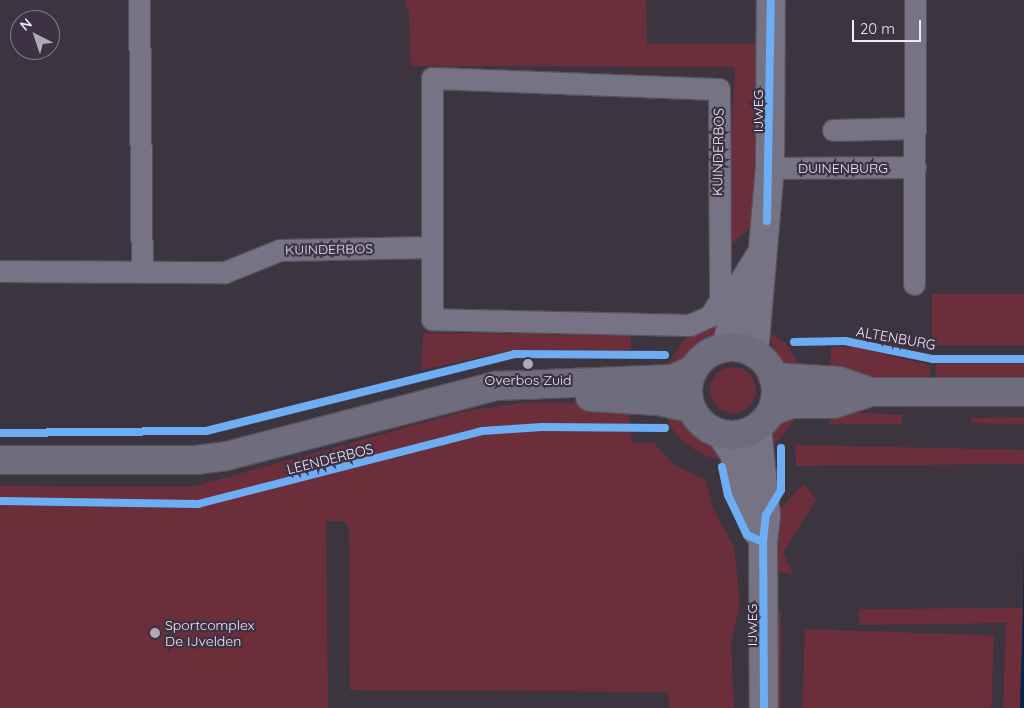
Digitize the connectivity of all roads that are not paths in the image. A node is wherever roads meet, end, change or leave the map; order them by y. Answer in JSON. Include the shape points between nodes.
{"nodes":[{"id":1,"x":140,"y":0,"type":"edge"},
{"id":2,"x":771,"y":0,"type":"edge"},
{"id":3,"x":915,"y":0,"type":"edge"},
{"id":4,"x":916,"y":128,"type":"junction"},
{"id":5,"x":833,"y":130,"type":"dead end"},
{"id":6,"x":915,"y":167,"type":"junction"},
{"id":7,"x":770,"y":168,"type":"junction"},
{"id":8,"x":431,"y":247,"type":"junction"},
{"id":9,"x":761,"y":255,"type":"junction"},
{"id":10,"x":142,"y":269,"type":"junction"},
{"id":11,"x":0,"y":271,"type":"edge"},
{"id":12,"x":914,"y":284,"type":"dead end"},
{"id":13,"x":726,"y":347,"type":"junction"},
{"id":14,"x":754,"y":353,"type":"junction"},
{"id":15,"x":694,"y":369,"type":"junction"},
{"id":16,"x":773,"y":377,"type":"junction"},
{"id":17,"x":870,"y":392,"type":"junction"},
{"id":18,"x":1024,"y":392,"type":"edge"},
{"id":19,"x":691,"y":408,"type":"junction"},
{"id":20,"x":764,"y":420,"type":"junction"},
{"id":21,"x":721,"y":434,"type":"junction"},
{"id":22,"x":0,"y":460,"type":"edge"},
{"id":23,"x":0,"y":475,"type":"edge"},
{"id":24,"x":763,"y":542,"type":"junction"},
{"id":25,"x":764,"y":708,"type":"edge"}],
"edges":[{"from":1,"to":10,"type":"street"},
{"from":2,"to":7,"type":"street","name":"IJWEG"},
{"from":3,"to":4,"type":"street"},
{"from":4,"to":5,"type":"street"},
{"from":4,"to":6,"type":"street"},
{"from":6,"to":7,"type":"street","name":"DUINENBURG"},
{"from":6,"to":12,"type":"street"},
{"from":7,"to":9,"type":"street","name":"IJWEG"},
{"from":8,"to":8,"type":"street","name":"KUINDERBOS","via":[[432,78],[719,89],[720,300],[710,316],[690,325],[432,318]]},
{"from":8,"to":10,"type":"street","name":"KUINDERBOS","via":[[280,250],[225,272]]},
{"from":9,"to":13,"type":"street","name":"IJWEG","via":[[742,285]]},
{"from":9,"to":14,"type":"street","name":"IJWEG"},
{"from":10,"to":11,"type":"street","name":"KUINDERBOS"},
{"from":13,"to":14,"type":"main road"},
{"from":13,"to":15,"type":"main road","via":[[710,353]]},
{"from":14,"to":16,"type":"main road"},
{"from":15,"to":19,"type":"main road","via":[[688,383]]},
{"from":15,"to":22,"type":"main road","name":"LEENDERBOS","via":[[673,380],[496,386],[204,459]]},
{"from":16,"to":17,"type":"main road","via":[[839,381]]},
{"from":16,"to":20,"type":"main road","via":[[777,399]]},
{"from":17,"to":18,"type":"main road"},
{"from":17,"to":20,"type":"main road","via":[[834,404],[791,404]]},
{"from":19,"to":21,"type":"main road","via":[[698,419]]},
{"from":19,"to":23,"type":"main road","name":"LEENDERBOS","via":[[658,401],[522,396],[436,413],[230,468],[186,474]]},
{"from":20,"to":21,"type":"main road","via":[[732,437]]},
{"from":20,"to":24,"type":"street","name":"IJWEG","via":[[766,515]]},
{"from":21,"to":24,"type":"street","name":"IJWEG","via":[[734,452],[748,509]]},
{"from":24,"to":25,"type":"street","name":"IJWEG"}]}
